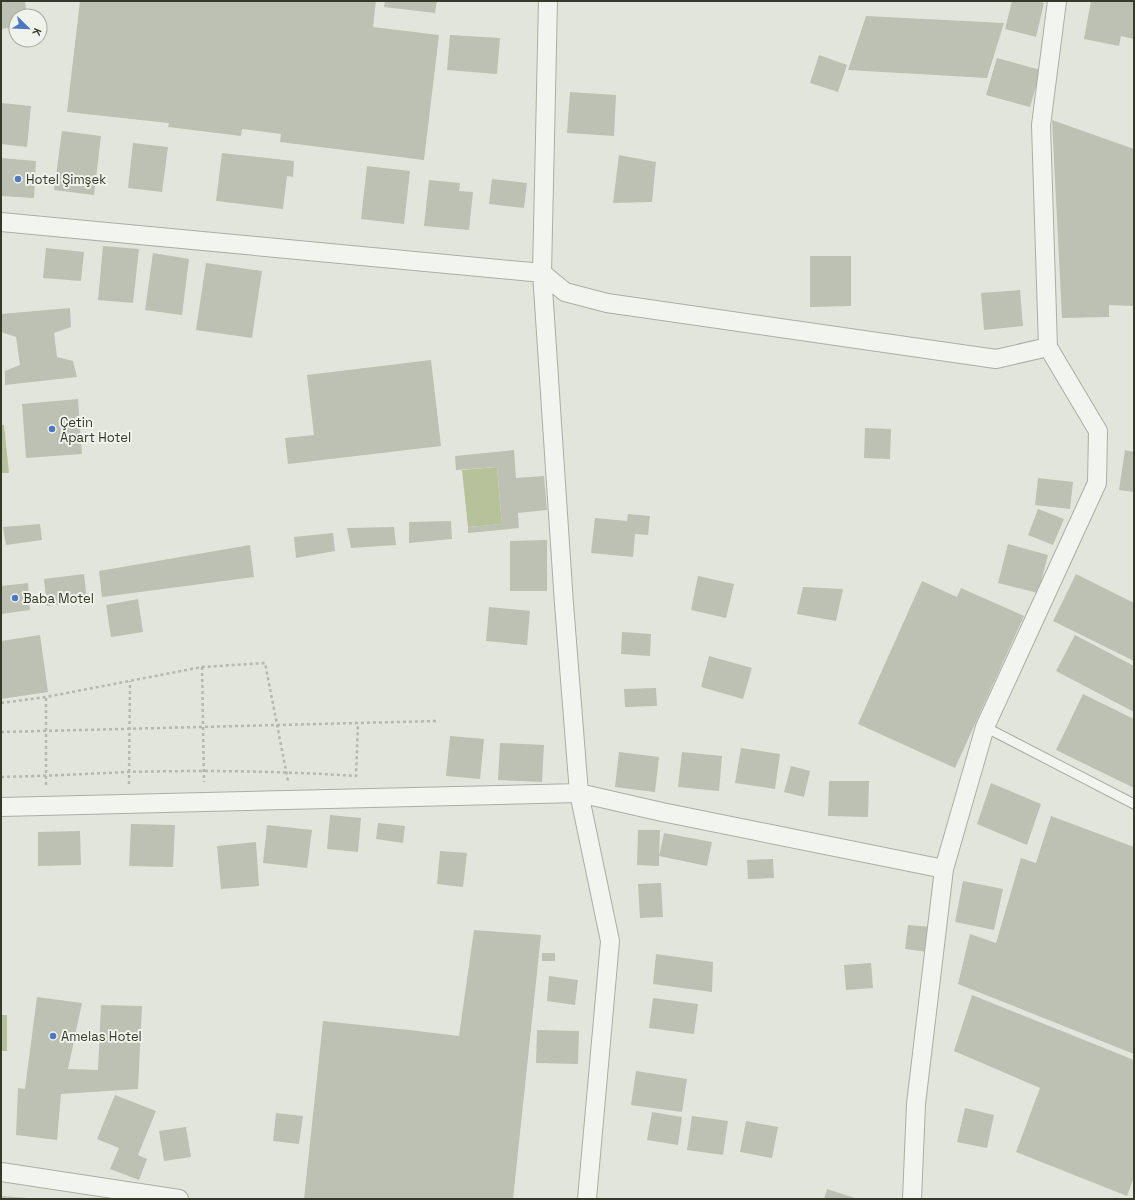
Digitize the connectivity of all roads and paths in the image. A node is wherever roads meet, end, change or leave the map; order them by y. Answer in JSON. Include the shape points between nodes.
{"nodes":[{"id":1,"x":548,"y":1,"type":"edge"},
{"id":2,"x":1058,"y":1,"type":"edge"},
{"id":3,"x":1,"y":222,"type":"edge"},
{"id":4,"x":542,"y":273,"type":"junction"},
{"id":5,"x":1048,"y":347,"type":"junction"},
{"id":6,"x":202,"y":667,"type":"junction"},
{"id":7,"x":130,"y":681,"type":"junction"},
{"id":8,"x":46,"y":697,"type":"junction"},
{"id":9,"x":1,"y":703,"type":"edge"},
{"id":10,"x":437,"y":721,"type":"dead end"},
{"id":11,"x":358,"y":723,"type":"junction"},
{"id":12,"x":277,"y":725,"type":"junction"},
{"id":13,"x":203,"y":727,"type":"junction"},
{"id":14,"x":985,"y":727,"type":"junction"},
{"id":15,"x":130,"y":729,"type":"junction"},
{"id":16,"x":46,"y":731,"type":"junction"},
{"id":17,"x":1,"y":732,"type":"edge"},
{"id":18,"x":204,"y":771,"type":"junction"},
{"id":19,"x":286,"y":771,"type":"junction"},
{"id":20,"x":129,"y":772,"type":"junction"},
{"id":21,"x":46,"y":776,"type":"junction"},
{"id":22,"x":1,"y":777,"type":"edge"},
{"id":23,"x":580,"y":794,"type":"junction"},
{"id":24,"x":292,"y":801,"type":"junction"},
{"id":25,"x":204,"y":803,"type":"junction"},
{"id":26,"x":129,"y":804,"type":"junction"},
{"id":27,"x":1134,"y":804,"type":"edge"},
{"id":28,"x":46,"y":806,"type":"junction"},
{"id":29,"x":1,"y":807,"type":"edge"},
{"id":30,"x":944,"y":869,"type":"junction"},
{"id":31,"x":1,"y":1172,"type":"edge"},
{"id":32,"x":179,"y":1199,"type":"edge"},
{"id":33,"x":587,"y":1199,"type":"edge"},
{"id":34,"x":912,"y":1199,"type":"edge"}],
"edges":[{"from":1,"to":4,"type":"street"},
{"from":2,"to":5,"type":"street","via":[[1040,125]]},
{"from":3,"to":4,"type":"street"},
{"from":4,"to":5,"type":"street","via":[[565,292],[607,303],[996,359]]},
{"from":4,"to":23,"type":"street","via":[[564,604]]},
{"from":5,"to":14,"type":"street","via":[[1098,431],[1097,483]]},
{"from":6,"to":7,"type":"path"},
{"from":6,"to":12,"type":"path","via":[[265,663]]},
{"from":6,"to":13,"type":"path"},
{"from":7,"to":8,"type":"path"},
{"from":7,"to":15,"type":"path"},
{"from":8,"to":9,"type":"path"},
{"from":8,"to":16,"type":"path"},
{"from":10,"to":11,"type":"path"},
{"from":11,"to":12,"type":"path"},
{"from":11,"to":19,"type":"path","via":[[356,776]]},
{"from":12,"to":13,"type":"path"},
{"from":12,"to":19,"type":"path"},
{"from":13,"to":15,"type":"path"},
{"from":13,"to":18,"type":"path"},
{"from":14,"to":27,"type":"lane"},
{"from":14,"to":30,"type":"street"},
{"from":15,"to":16,"type":"path"},
{"from":15,"to":20,"type":"path"},
{"from":16,"to":17,"type":"path"},
{"from":16,"to":21,"type":"path"},
{"from":18,"to":19,"type":"path"},
{"from":18,"to":20,"type":"path"},
{"from":18,"to":25,"type":"path"},
{"from":19,"to":24,"type":"path"},
{"from":20,"to":21,"type":"path"},
{"from":20,"to":26,"type":"path"},
{"from":21,"to":22,"type":"path"},
{"from":21,"to":28,"type":"path"},
{"from":23,"to":24,"type":"street"},
{"from":23,"to":30,"type":"street"},
{"from":23,"to":33,"type":"street","via":[[610,941]]},
{"from":24,"to":25,"type":"street"},
{"from":25,"to":26,"type":"street"},
{"from":26,"to":28,"type":"street"},
{"from":28,"to":29,"type":"street"},
{"from":30,"to":34,"type":"street","via":[[916,1104]]},
{"from":31,"to":32,"type":"street"}]}
